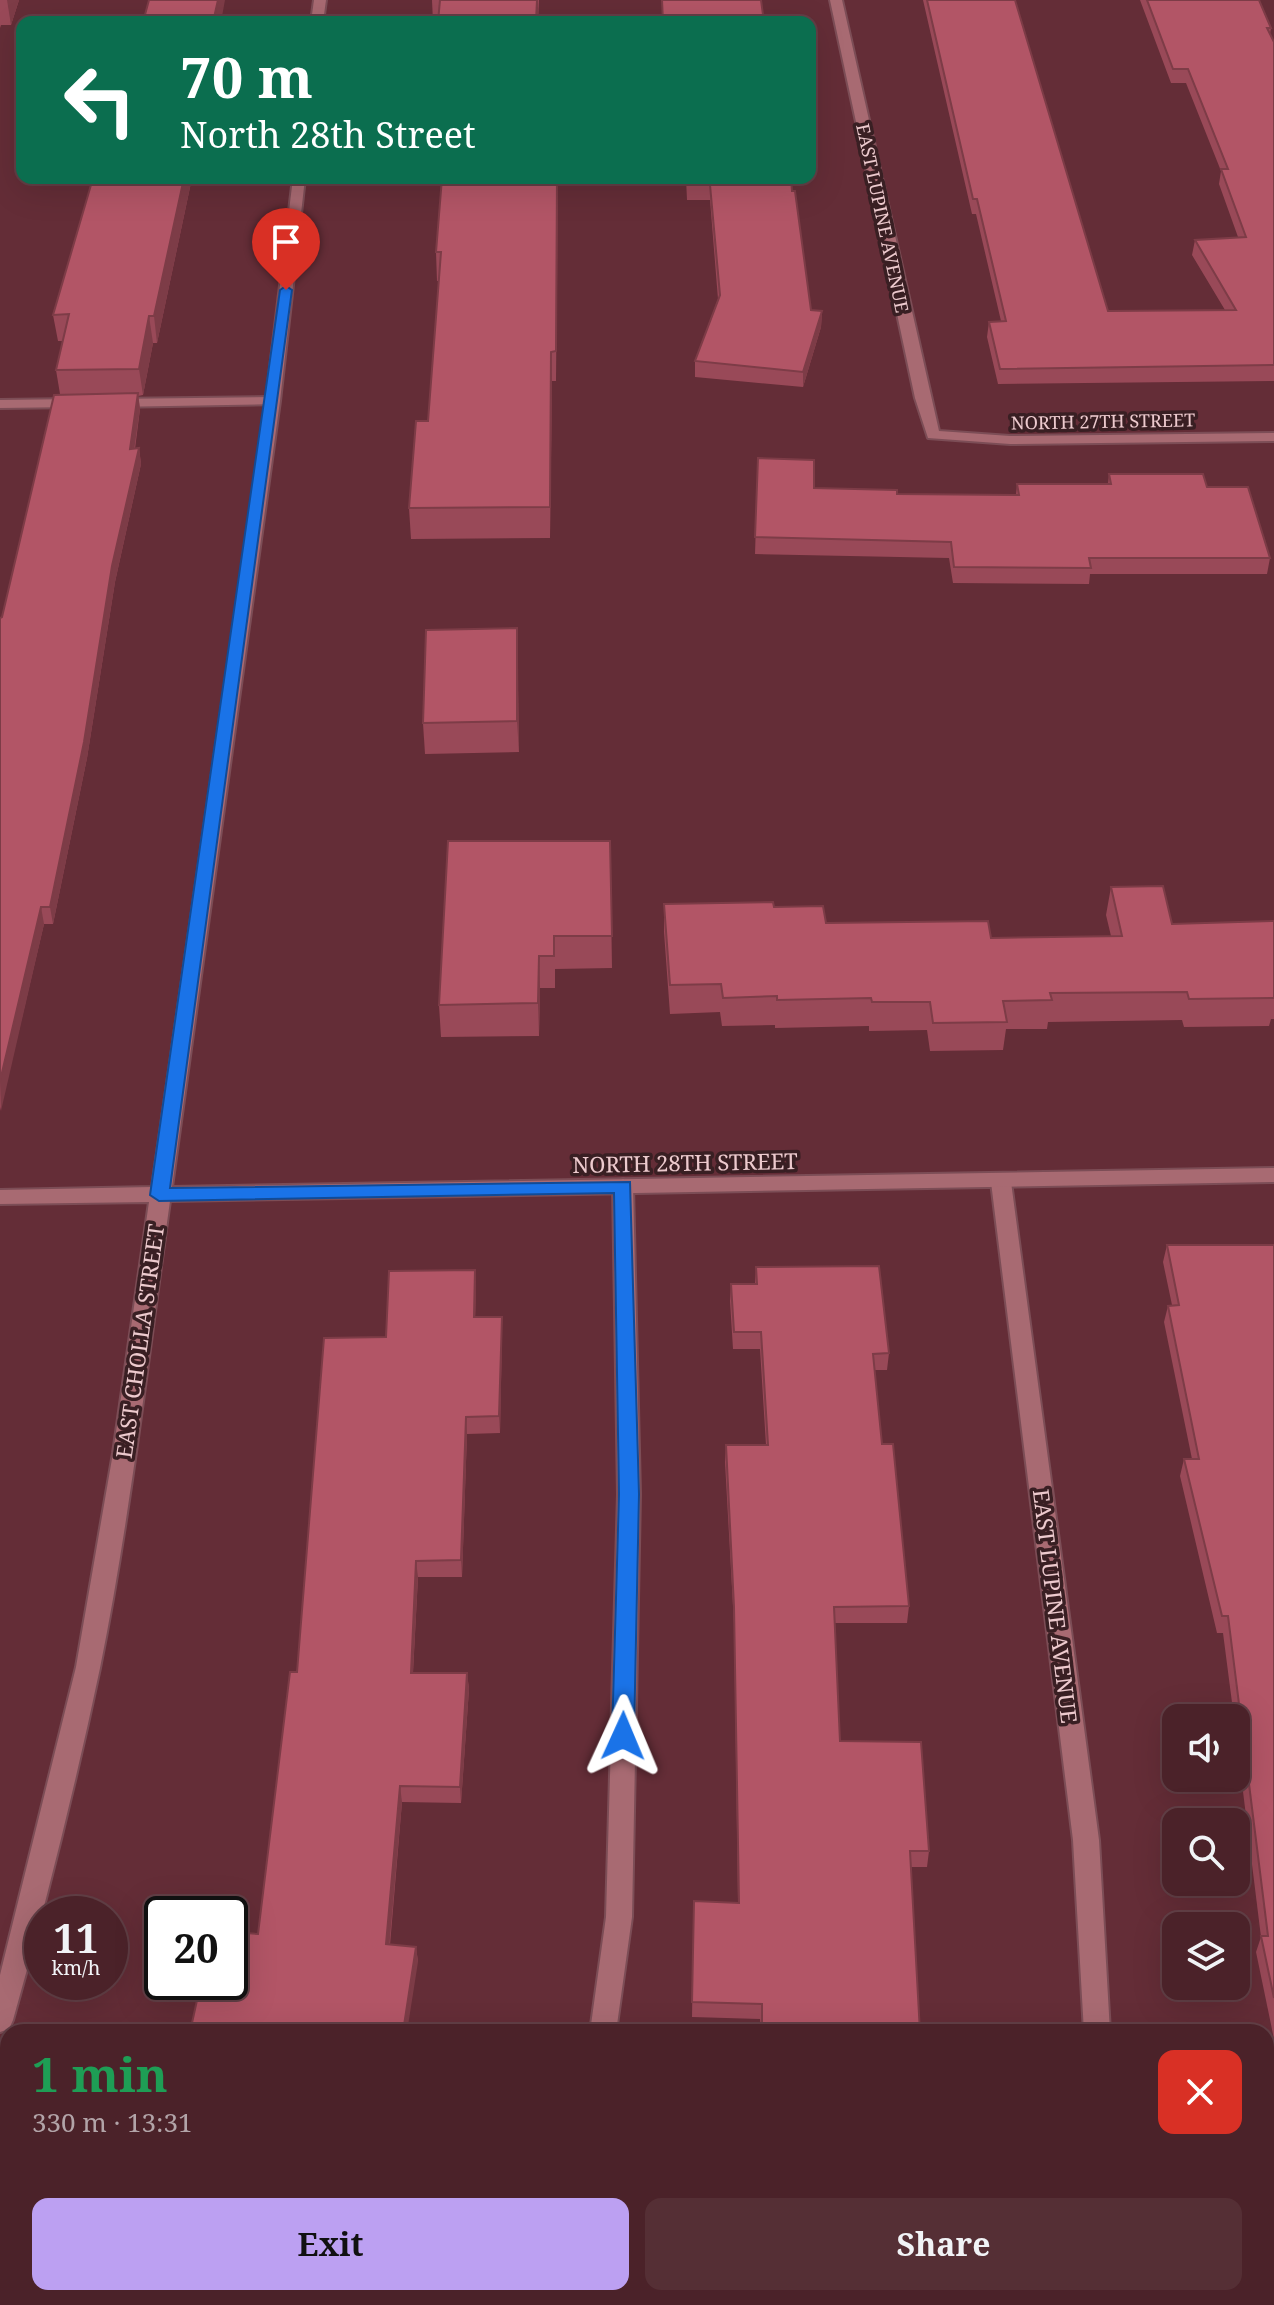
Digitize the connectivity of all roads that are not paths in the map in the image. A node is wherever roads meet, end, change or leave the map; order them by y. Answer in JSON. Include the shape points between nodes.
{"nodes":[{"id":1,"x":836,"y":0,"type":"edge"},
{"id":2,"x":298,"y":184,"type":"edge"},
{"id":3,"x":273,"y":401,"type":"junction"},
{"id":4,"x":0,"y":404,"type":"edge"},
{"id":5,"x":933,"y":435,"type":"joint"},
{"id":6,"x":1274,"y":437,"type":"edge"},
{"id":7,"x":1274,"y":1175,"type":"edge"},
{"id":8,"x":1001,"y":1182,"type":"junction"},
{"id":9,"x":623,"y":1186,"type":"junction"},
{"id":10,"x":159,"y":1195,"type":"junction"},
{"id":11,"x":0,"y":1197,"type":"edge"},
{"id":12,"x":0,"y":2020,"type":"edge"},
{"id":13,"x":604,"y":2024,"type":"edge"},
{"id":14,"x":1097,"y":2024,"type":"edge"}],
"edges":[{"from":1,"to":5,"type":"street","name":"EAST LUPINE AVENUE"},
{"from":2,"to":3,"type":"street","name":"EAST CHOLLA STREET"},
{"from":3,"to":4,"type":"street"},
{"from":3,"to":10,"type":"street","name":"EAST CHOLLA STREET"},
{"from":5,"to":6,"type":"street","name":"NORTH 27TH STREET","via":[[1010,440]]},
{"from":7,"to":8,"type":"street","name":"NORTH 28TH STREET"},
{"from":8,"to":9,"type":"street","name":"NORTH 28TH STREET"},
{"from":8,"to":14,"type":"street","name":"EAST LUPINE AVENUE","via":[[1086,1840]]},
{"from":9,"to":10,"type":"street","name":"NORTH 28TH STREET"},
{"from":9,"to":13,"type":"street","via":[[629,1494],[619,1917]]},
{"from":10,"to":11,"type":"street","name":"NORTH 28TH STREET"},
{"from":10,"to":12,"type":"street","name":"EAST CHOLLA STREET","via":[[88,1667]]}]}
